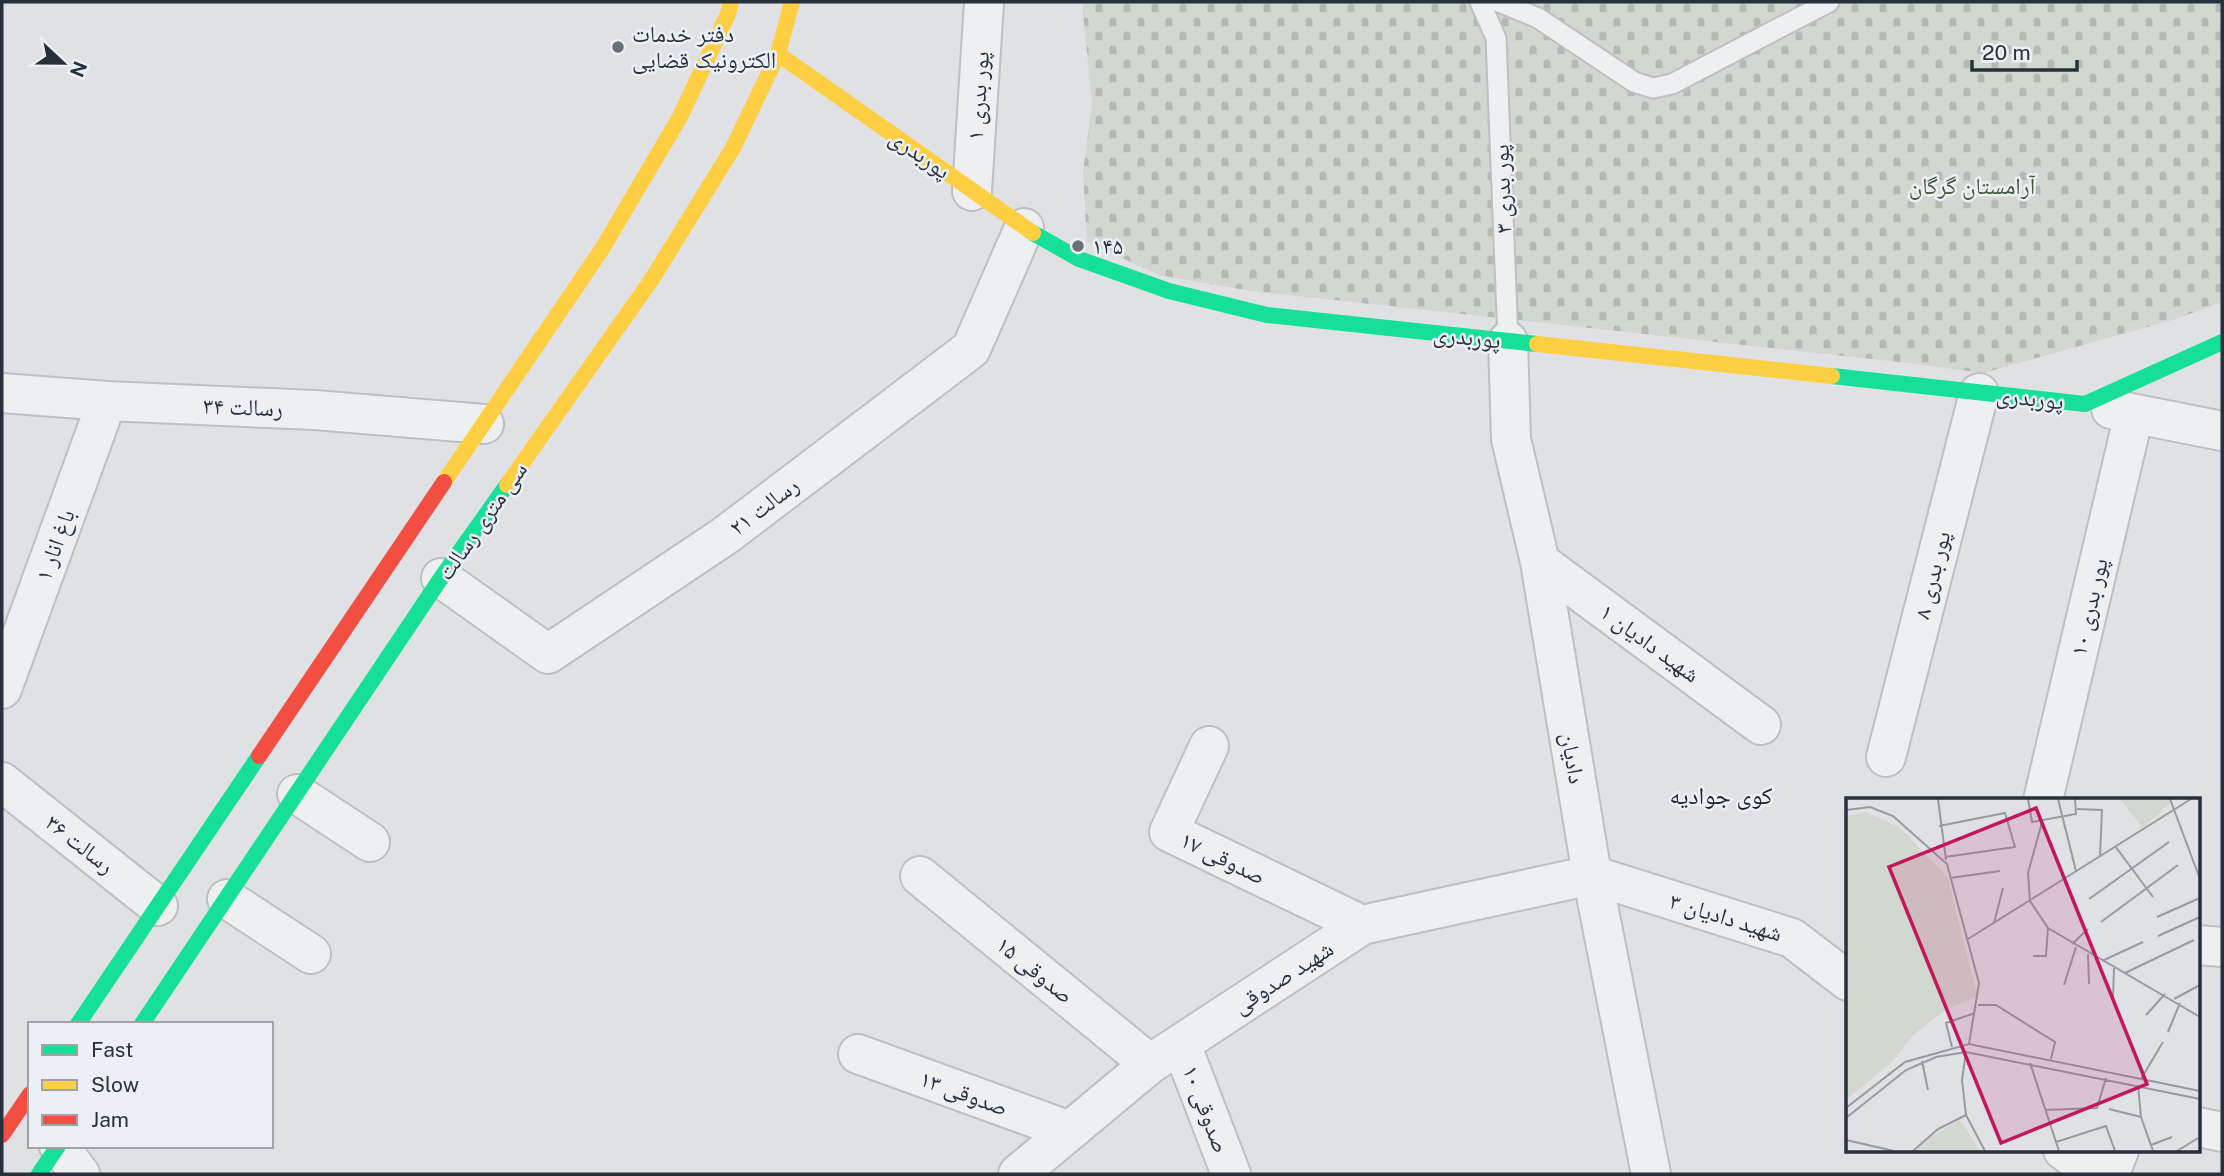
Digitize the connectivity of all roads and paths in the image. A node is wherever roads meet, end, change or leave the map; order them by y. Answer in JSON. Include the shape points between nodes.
{"nodes":[{"id":1,"x":792,"y":2,"type":"edge"},
{"id":2,"x":984,"y":2,"type":"edge"},
{"id":3,"x":1480,"y":2,"type":"edge"},
{"id":4,"x":1499,"y":2,"type":"edge"},
{"id":5,"x":1829,"y":2,"type":"edge"},
{"id":6,"x":723,"y":6,"type":"edge"},
{"id":7,"x":778,"y":54,"type":"junction"},
{"id":8,"x":972,"y":191,"type":"junction"},
{"id":9,"x":1024,"y":228,"type":"junction"},
{"id":10,"x":1508,"y":341,"type":"junction"},
{"id":11,"x":2222,"y":342,"type":"edge"},
{"id":12,"x":2,"y":393,"type":"edge"},
{"id":13,"x":1979,"y":393,"type":"junction"},
{"id":14,"x":107,"y":401,"type":"junction"},
{"id":15,"x":2085,"y":404,"type":"junction"},
{"id":16,"x":2134,"y":414,"type":"junction"},
{"id":17,"x":484,"y":424,"type":"junction"},
{"id":18,"x":2222,"y":431,"type":"edge"},
{"id":19,"x":1540,"y":562,"type":"junction"},
{"id":20,"x":441,"y":578,"type":"junction"},
{"id":21,"x":2,"y":689,"type":"edge"},
{"id":22,"x":1761,"y":724,"type":"dead end"},
{"id":23,"x":1209,"y":746,"type":"dead end"},
{"id":24,"x":1886,"y":757,"type":"dead end"},
{"id":25,"x":2,"y":782,"type":"edge"},
{"id":26,"x":297,"y":794,"type":"junction"},
{"id":27,"x":2043,"y":798,"type":"edge"},
{"id":28,"x":370,"y":842,"type":"dead end"},
{"id":29,"x":1592,"y":875,"type":"junction"},
{"id":30,"x":920,"y":876,"type":"dead end"},
{"id":31,"x":227,"y":899,"type":"junction"},
{"id":32,"x":158,"y":906,"type":"junction"},
{"id":33,"x":1362,"y":925,"type":"junction"},
{"id":34,"x":2200,"y":945,"type":"edge"},
{"id":35,"x":2222,"y":947,"type":"edge"},
{"id":36,"x":312,"y":954,"type":"dead end"},
{"id":37,"x":1846,"y":979,"type":"edge"},
{"id":38,"x":79,"y":1022,"type":"edge"},
{"id":39,"x":143,"y":1022,"type":"edge"},
{"id":40,"x":858,"y":1054,"type":"dead end"},
{"id":41,"x":1165,"y":1054,"type":"junction"},
{"id":42,"x":2200,"y":1127,"type":"edge"},
{"id":43,"x":1070,"y":1131,"type":"junction"},
{"id":44,"x":2222,"y":1132,"type":"edge"},
{"id":45,"x":58,"y":1148,"type":"edge"},
{"id":46,"x":60,"y":1148,"type":"edge"},
{"id":47,"x":2066,"y":1152,"type":"edge"},
{"id":48,"x":2118,"y":1152,"type":"edge"},
{"id":49,"x":39,"y":1174,"type":"edge"},
{"id":50,"x":80,"y":1174,"type":"edge"},
{"id":51,"x":1018,"y":1174,"type":"edge"},
{"id":52,"x":1231,"y":1174,"type":"edge"},
{"id":53,"x":1651,"y":1174,"type":"edge"},
{"id":54,"x":2095,"y":1174,"type":"edge"},
{"id":55,"x":2110,"y":1174,"type":"edge"}],
"edges":[{"from":1,"to":7,"type":"main road","name":"سی متری رسالت"},
{"from":2,"to":8,"type":"street","name":"پور بدری ۱"},
{"from":3,"to":10,"type":"lane","name":"پور بدری ۳","via":[[1496,37]]},
{"from":4,"to":5,"type":"lane","via":[[1538,18],[1634,82],[1653,88],[1672,84]]},
{"from":6,"to":17,"type":"main road","via":[[680,117],[607,252]]},
{"from":7,"to":8,"type":"main road","name":"پوربدری"},
{"from":7,"to":20,"type":"main road","name":"سی متری رسالت","via":[[733,148]]},
{"from":8,"to":9,"type":"main road","name":"پوربدری"},
{"from":9,"to":10,"type":"main road","name":"پوربدری","via":[[1079,259],[1156,287],[1267,315]]},
{"from":9,"to":20,"type":"street","name":"۲۱ رسالت","via":[[971,349],[726,535],[548,653]]},
{"from":10,"to":13,"type":"main road","name":"پوربدری"},
{"from":10,"to":19,"type":"street","name":"دادیان","via":[[1511,439]]},
{"from":11,"to":15,"type":"main road"},
{"from":12,"to":14,"type":"street","name":"رسالت ۳۴"},
{"from":13,"to":15,"type":"main road","name":"پوربدری"},
{"from":13,"to":24,"type":"street","name":"پور بدری ۸"},
{"from":14,"to":17,"type":"street","name":"رسالت ۳۴","via":[[315,410]]},
{"from":14,"to":21,"type":"street","name":"باغ انار ۱"},
{"from":15,"to":16,"type":"street","name":"پوربدری"},
{"from":16,"to":18,"type":"street","name":"پوربدری"},
{"from":16,"to":27,"type":"street","name":"پور بدری ۱۰"},
{"from":17,"to":32,"type":"main road"},
{"from":19,"to":22,"type":"street","name":"۱ شهید دادیان"},
{"from":19,"to":29,"type":"street","name":"دادیان"},
{"from":20,"to":26,"type":"main road","name":"سی متری رسالت"},
{"from":23,"to":33,"type":"street","name":"۱۷ صدوقی","via":[[1169,832]]},
{"from":25,"to":32,"type":"street","name":"رسالت ۳۶"},
{"from":26,"to":28,"type":"street"},
{"from":26,"to":31,"type":"main road","name":"سی متری رسالت"},
{"from":29,"to":33,"type":"street","name":"شهید صدوقی"},
{"from":29,"to":37,"type":"street","name":"۳ شهید دادیان","via":[[1792,937]]},
{"from":29,"to":53,"type":"street","name":"دادیان"},
{"from":30,"to":41,"type":"street","name":"۱۵ صدوقی"},
{"from":31,"to":36,"type":"street"},
{"from":31,"to":39,"type":"main road","name":"سی متری رسالت"},
{"from":32,"to":38,"type":"main road"},
{"from":33,"to":41,"type":"street","name":"شهید صدوقی"},
{"from":34,"to":35,"type":"street"},
{"from":40,"to":43,"type":"street","name":"۱۳ صدوقی"},
{"from":41,"to":43,"type":"street","name":"شهید صدوقی"},
{"from":41,"to":52,"type":"street","name":"۱۰ صدوقی"},
{"from":42,"to":44,"type":"street"},
{"from":43,"to":51,"type":"street","name":"شهید صدوقی"},
{"from":45,"to":49,"type":"main road"},
{"from":46,"to":50,"type":"street"},
{"from":47,"to":54,"type":"street"},
{"from":48,"to":55,"type":"street"}]}
